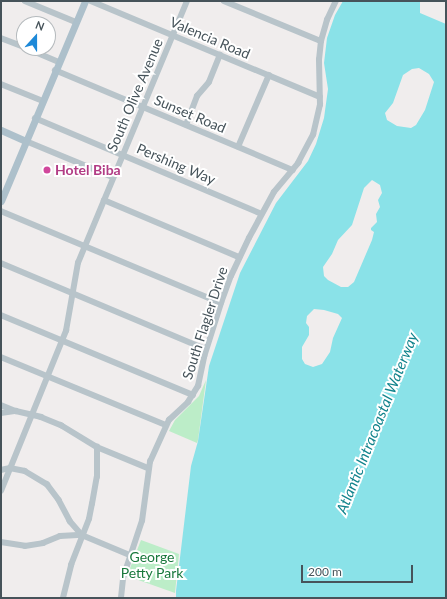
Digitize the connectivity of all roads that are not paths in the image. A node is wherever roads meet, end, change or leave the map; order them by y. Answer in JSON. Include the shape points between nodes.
{"nodes":[{"id":1,"x":25,"y":1,"type":"edge"},
{"id":2,"x":85,"y":1,"type":"edge"},
{"id":3,"x":91,"y":1,"type":"edge"},
{"id":4,"x":187,"y":1,"type":"edge"},
{"id":5,"x":224,"y":1,"type":"edge"},
{"id":6,"x":336,"y":1,"type":"edge"},
{"id":7,"x":76,"y":22,"type":"junction"},
{"id":8,"x":173,"y":35,"type":"junction"},
{"id":9,"x":1,"y":38,"type":"edge"},
{"id":10,"x":321,"y":41,"type":"junction"},
{"id":11,"x":16,"y":44,"type":"edge"},
{"id":12,"x":220,"y":55,"type":"junction"},
{"id":13,"x":44,"y":56,"type":"edge"},
{"id":14,"x":59,"y":62,"type":"junction"},
{"id":15,"x":55,"y":70,"type":"junction"},
{"id":16,"x":269,"y":75,"type":"junction"},
{"id":17,"x":1,"y":84,"type":"edge"},
{"id":18,"x":320,"y":97,"type":"junction"},
{"id":19,"x":43,"y":101,"type":"junction"},
{"id":20,"x":143,"y":107,"type":"junction"},
{"id":21,"x":35,"y":118,"type":"junction"},
{"id":22,"x":186,"y":125,"type":"junction"},
{"id":23,"x":1,"y":130,"type":"edge"},
{"id":24,"x":26,"y":141,"type":"junction"},
{"id":25,"x":238,"y":147,"type":"junction"},
{"id":26,"x":123,"y":155,"type":"junction"},
{"id":27,"x":293,"y":170,"type":"junction"},
{"id":28,"x":113,"y":177,"type":"junction"},
{"id":29,"x":104,"y":200,"type":"junction"},
{"id":30,"x":1,"y":201,"type":"edge"},
{"id":31,"x":1,"y":211,"type":"edge"},
{"id":32,"x":262,"y":214,"type":"junction"},
{"id":33,"x":85,"y":246,"type":"junction"},
{"id":34,"x":240,"y":257,"type":"junction"},
{"id":35,"x":1,"y":264,"type":"edge"},
{"id":36,"x":72,"y":293,"type":"junction"},
{"id":37,"x":221,"y":303,"type":"junction"},
{"id":38,"x":1,"y":315,"type":"edge"},
{"id":39,"x":63,"y":340,"type":"junction"},
{"id":40,"x":206,"y":349,"type":"junction"},
{"id":41,"x":1,"y":357,"type":"edge"},
{"id":42,"x":48,"y":376,"type":"junction"},
{"id":43,"x":193,"y":395,"type":"junction"},
{"id":44,"x":1,"y":405,"type":"edge"},
{"id":45,"x":16,"y":411,"type":"junction"},
{"id":46,"x":1,"y":413,"type":"edge"},
{"id":47,"x":32,"y":414,"type":"junction"},
{"id":48,"x":166,"y":426,"type":"junction"},
{"id":49,"x":97,"y":447,"type":"junction"},
{"id":50,"x":10,"y":468,"type":"junction"},
{"id":51,"x":148,"y":468,"type":"junction"},
{"id":52,"x":1,"y":470,"type":"edge"},
{"id":53,"x":1,"y":491,"type":"edge"},
{"id":54,"x":82,"y":535,"type":"junction"},
{"id":55,"x":1,"y":542,"type":"edge"},
{"id":56,"x":130,"y":555,"type":"junction"},
{"id":57,"x":63,"y":598,"type":"edge"},
{"id":58,"x":121,"y":598,"type":"edge"}],
"edges":[{"from":1,"to":7,"type":"street"},
{"from":2,"to":7,"type":"main road"},
{"from":3,"to":8,"type":"street","name":"Valencia Road"},
{"from":4,"to":8,"type":"street","name":"South Olive Avenue"},
{"from":5,"to":10,"type":"street"},
{"from":6,"to":10,"type":"street","name":"South Flagler Drive"},
{"from":7,"to":14,"type":"main road"},
{"from":8,"to":12,"type":"street","name":"Valencia Road"},
{"from":8,"to":20,"type":"street","name":"South Olive Avenue"},
{"from":9,"to":11,"type":"street"},
{"from":10,"to":18,"type":"street","name":"South Flagler Drive"},
{"from":12,"to":16,"type":"street","name":"Valencia Road"},
{"from":12,"to":22,"type":"street"},
{"from":13,"to":14,"type":"street"},
{"from":14,"to":15,"type":"main road"},
{"from":15,"to":19,"type":"main road"},
{"from":15,"to":20,"type":"street","name":"Sunset Road"},
{"from":16,"to":18,"type":"street","name":"Valencia Road"},
{"from":16,"to":25,"type":"street"},
{"from":17,"to":19,"type":"street"},
{"from":18,"to":27,"type":"street","name":"South Flagler Drive","via":[[313,135]]},
{"from":19,"to":21,"type":"main road"},
{"from":20,"to":22,"type":"street","name":"Sunset Road"},
{"from":20,"to":26,"type":"street","name":"South Olive Avenue"},
{"from":21,"to":24,"type":"main road"},
{"from":21,"to":26,"type":"street","name":"Pershing Way"},
{"from":22,"to":25,"type":"street","name":"Sunset Road"},
{"from":23,"to":24,"type":"main road"},
{"from":24,"to":28,"type":"street"},
{"from":24,"to":30,"type":"main road"},
{"from":25,"to":27,"type":"street","name":"Sunset Road"},
{"from":26,"to":28,"type":"street","name":"South Olive Avenue"},
{"from":26,"to":32,"type":"street","name":"Pershing Way"},
{"from":27,"to":32,"type":"street","name":"South Flagler Drive","via":[[274,192]]},
{"from":28,"to":29,"type":"street","name":"South Olive Avenue"},
{"from":29,"to":33,"type":"street","name":"South Olive Avenue"},
{"from":29,"to":34,"type":"street"},
{"from":31,"to":33,"type":"street"},
{"from":32,"to":34,"type":"street","name":"South Flagler Drive"},
{"from":33,"to":36,"type":"street","name":"South Olive Avenue","via":[[76,269]]},
{"from":33,"to":37,"type":"street"},
{"from":34,"to":37,"type":"street","name":"South Flagler Drive"},
{"from":35,"to":36,"type":"street"},
{"from":36,"to":39,"type":"street","name":"South Olive Avenue"},
{"from":36,"to":40,"type":"street"},
{"from":37,"to":40,"type":"street","name":"South Flagler Drive"},
{"from":38,"to":39,"type":"street"},
{"from":39,"to":42,"type":"street","name":"South Olive Avenue"},
{"from":39,"to":43,"type":"street"},
{"from":40,"to":43,"type":"street","name":"South Flagler Drive","via":[[200,380]]},
{"from":41,"to":42,"type":"street"},
{"from":42,"to":47,"type":"street","name":"South Olive Avenue"},
{"from":42,"to":48,"type":"street"},
{"from":43,"to":48,"type":"street","name":"South Flagler Drive"},
{"from":44,"to":45,"type":"street"},
{"from":45,"to":46,"type":"street"},
{"from":45,"to":47,"type":"street"},
{"from":47,"to":49,"type":"street","via":[[61,425]]},
{"from":47,"to":50,"type":"street","name":"South Olive Avenue"},
{"from":48,"to":51,"type":"street","name":"South Flagler Drive"},
{"from":49,"to":51,"type":"street"},
{"from":49,"to":54,"type":"street","via":[[95,490]]},
{"from":50,"to":52,"type":"street"},
{"from":50,"to":53,"type":"street","name":"South Olive Avenue"},
{"from":50,"to":54,"type":"street","via":[[34,474],[47,484]]},
{"from":51,"to":56,"type":"street","via":[[142,521]]},
{"from":54,"to":55,"type":"street","via":[[60,536],[25,546]]},
{"from":54,"to":56,"type":"street"},
{"from":54,"to":57,"type":"street"},
{"from":56,"to":58,"type":"street","via":[[123,578]]}]}
